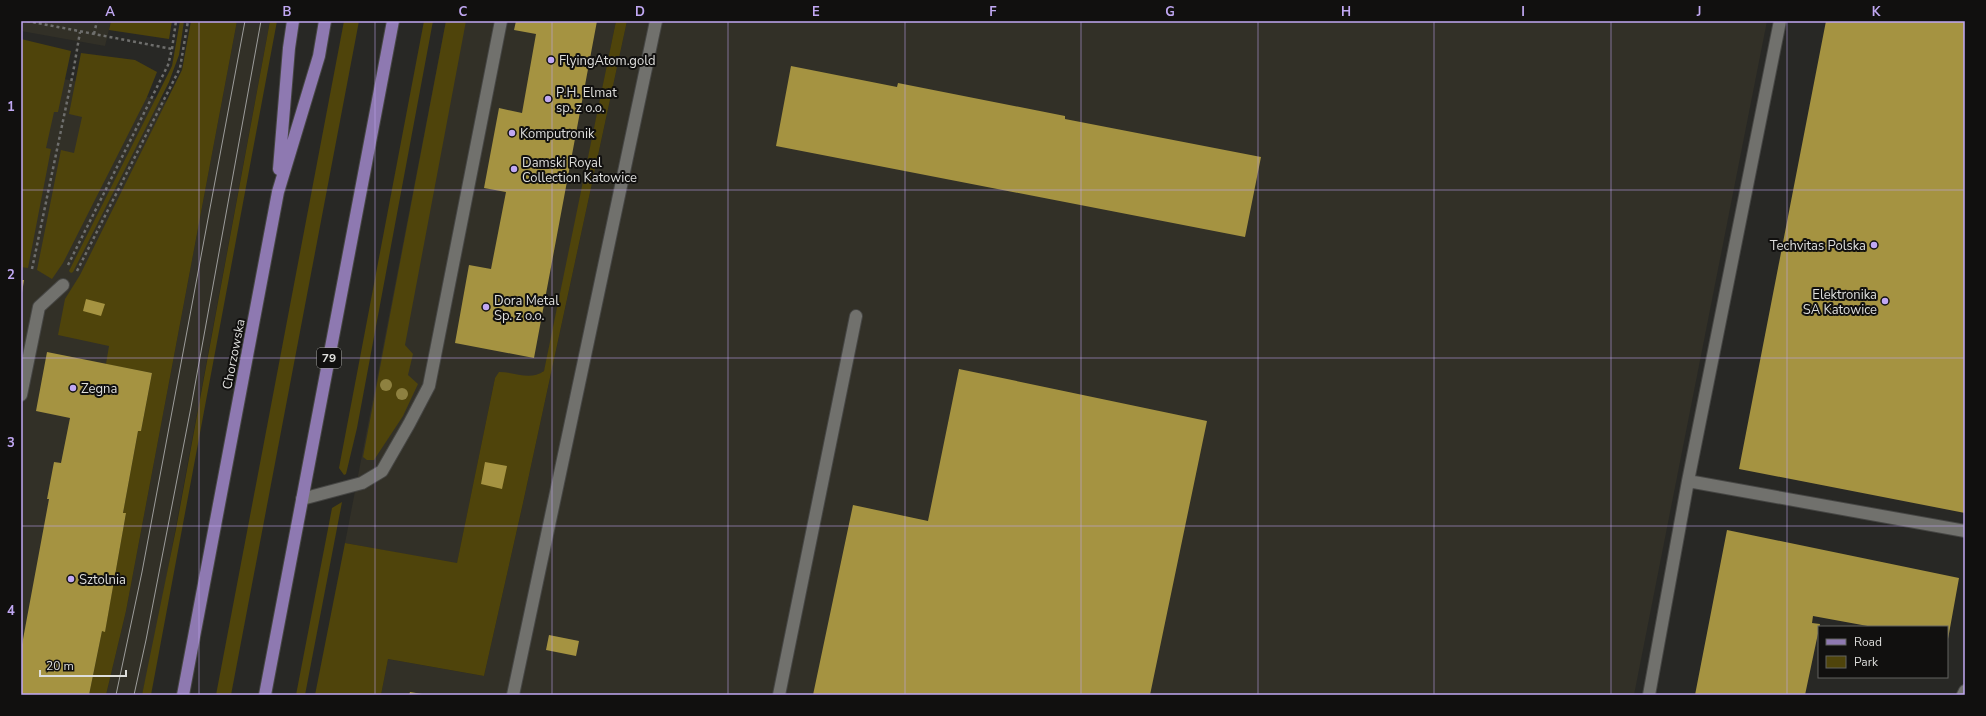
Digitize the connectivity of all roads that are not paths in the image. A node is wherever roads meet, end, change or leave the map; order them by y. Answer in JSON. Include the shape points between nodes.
{"nodes":[{"id":1,"x":293,"y":21,"type":"edge"},
{"id":2,"x":325,"y":21,"type":"edge"},
{"id":3,"x":393,"y":21,"type":"edge"},
{"id":4,"x":501,"y":21,"type":"edge"},
{"id":5,"x":656,"y":21,"type":"edge"},
{"id":6,"x":1780,"y":21,"type":"edge"},
{"id":7,"x":278,"y":192,"type":"junction"},
{"id":8,"x":63,"y":285,"type":"road end"},
{"id":9,"x":856,"y":316,"type":"dead end"},
{"id":10,"x":21,"y":395,"type":"edge"},
{"id":11,"x":1688,"y":481,"type":"junction"},
{"id":12,"x":302,"y":500,"type":"junction"},
{"id":13,"x":1965,"y":531,"type":"edge"},
{"id":14,"x":1965,"y":691,"type":"edge"},
{"id":15,"x":183,"y":695,"type":"edge"},
{"id":16,"x":265,"y":695,"type":"edge"},
{"id":17,"x":513,"y":695,"type":"edge"},
{"id":18,"x":779,"y":695,"type":"edge"},
{"id":19,"x":1649,"y":695,"type":"edge"},
{"id":20,"x":1963,"y":695,"type":"edge"}],
"edges":[{"from":1,"to":7,"type":"main road"},
{"from":2,"to":7,"type":"main road","name":"Chorzowska","via":[[319,56]]},
{"from":3,"to":12,"type":"main road","number":"79"},
{"from":4,"to":12,"type":"street","via":[[429,386],[382,471],[362,484]]},
{"from":5,"to":17,"type":"street"},
{"from":6,"to":11,"type":"street"},
{"from":7,"to":15,"type":"main road","name":"Chorzowska"},
{"from":8,"to":10,"type":"street","via":[[39,307]]},
{"from":9,"to":18,"type":"street"},
{"from":11,"to":13,"type":"street"},
{"from":11,"to":19,"type":"street"},
{"from":12,"to":16,"type":"main road","number":"79"},
{"from":14,"to":20,"type":"street"}]}
